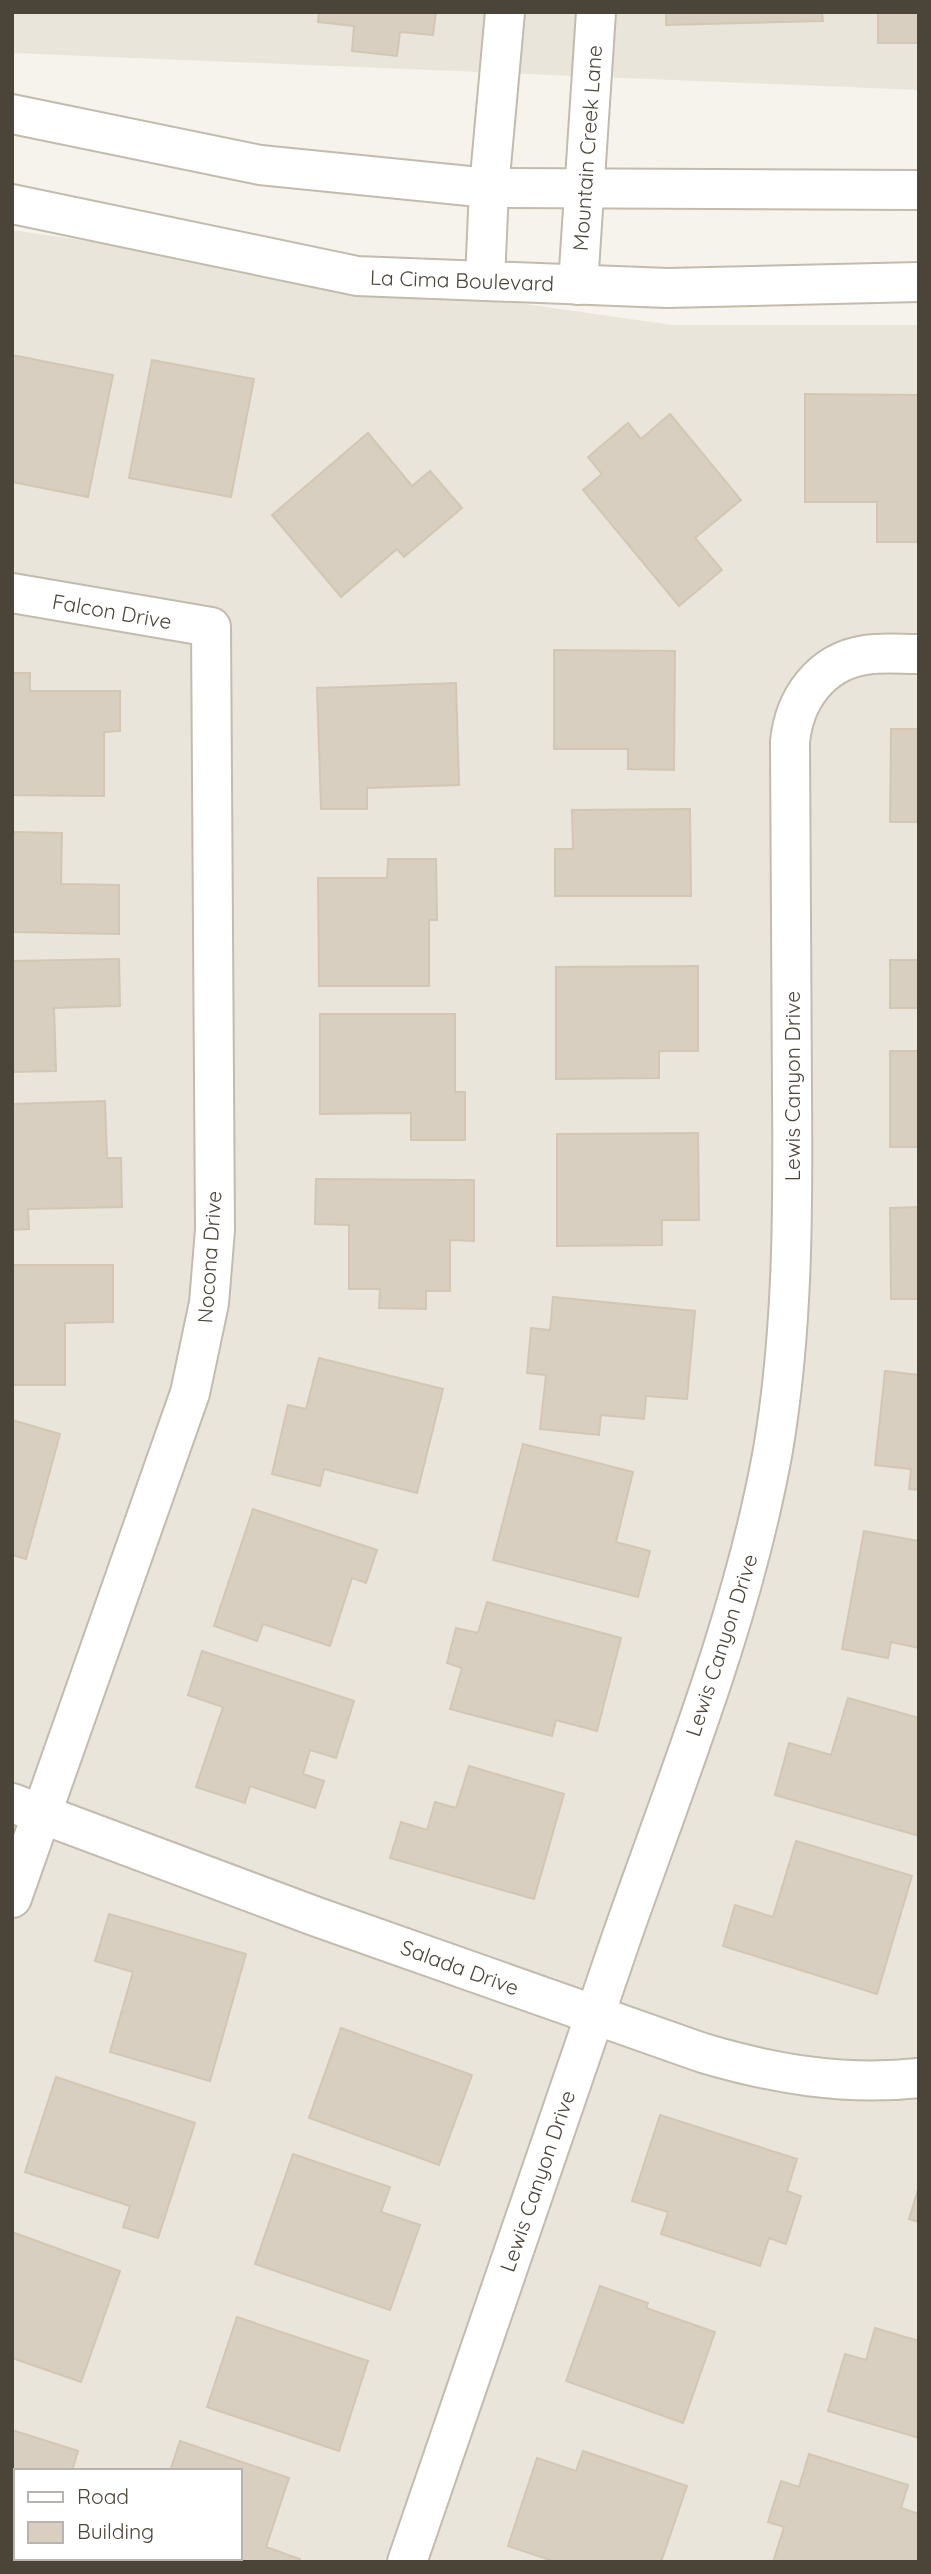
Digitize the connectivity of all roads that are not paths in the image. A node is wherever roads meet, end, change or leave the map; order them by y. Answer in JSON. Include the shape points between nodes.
{"nodes":[{"id":1,"x":505,"y":12,"type":"edge"},
{"id":2,"x":596,"y":12,"type":"edge"},
{"id":3,"x":12,"y":114,"type":"edge"},
{"id":4,"x":489,"y":188,"type":"junction"},
{"id":5,"x":584,"y":188,"type":"junction"},
{"id":6,"x":919,"y":190,"type":"edge"},
{"id":7,"x":12,"y":204,"type":"edge"},
{"id":8,"x":485,"y":281,"type":"junction"},
{"id":9,"x":919,"y":282,"type":"edge"},
{"id":10,"x":578,"y":285,"type":"junction"},
{"id":11,"x":12,"y":593,"type":"edge"},
{"id":12,"x":211,"y":627,"type":"joint"},
{"id":13,"x":919,"y":654,"type":"edge"},
{"id":14,"x":27,"y":1808,"type":"edge"},
{"id":15,"x":12,"y":1898,"type":"edge"},
{"id":16,"x":594,"y":2015,"type":"junction"},
{"id":17,"x":919,"y":2078,"type":"edge"},
{"id":18,"x":407,"y":2562,"type":"edge"}],
"edges":[{"from":1,"to":4,"type":"street"},
{"from":2,"to":5,"type":"street","name":"Mountain Creek Lane"},
{"from":3,"to":4,"type":"street","via":[[260,165]]},
{"from":4,"to":5,"type":"street"},
{"from":4,"to":8,"type":"street"},
{"from":5,"to":6,"type":"street"},
{"from":5,"to":10,"type":"street","name":"Mountain Creek Lane"},
{"from":7,"to":8,"type":"street","name":"La Cima Boulevard","via":[[357,276]]},
{"from":8,"to":10,"type":"street","name":"La Cima Boulevard"},
{"from":9,"to":10,"type":"street","name":"La Cima Boulevard","via":[[667,288]]},
{"from":11,"to":12,"type":"street","name":"Falcon Drive"},
{"from":12,"to":14,"type":"street","name":"Nocona Drive","via":[[215,1230],[209,1303],[184,1410]]},
{"from":13,"to":16,"type":"street","name":"Lewis Canyon Drive","via":[[852,658],[828,670],[808,688],[795,713],[790,742],[793,1211],[786,1342],[773,1446],[738,1601]]},
{"from":14,"to":15,"type":"street","name":"Nocona Drive"},
{"from":14,"to":16,"type":"street","name":"Salada Drive"},
{"from":16,"to":17,"type":"street","name":"Salada Drive","via":[[703,2053],[773,2071],[846,2081]]},
{"from":16,"to":18,"type":"street","name":"Lewis Canyon Drive"}]}
